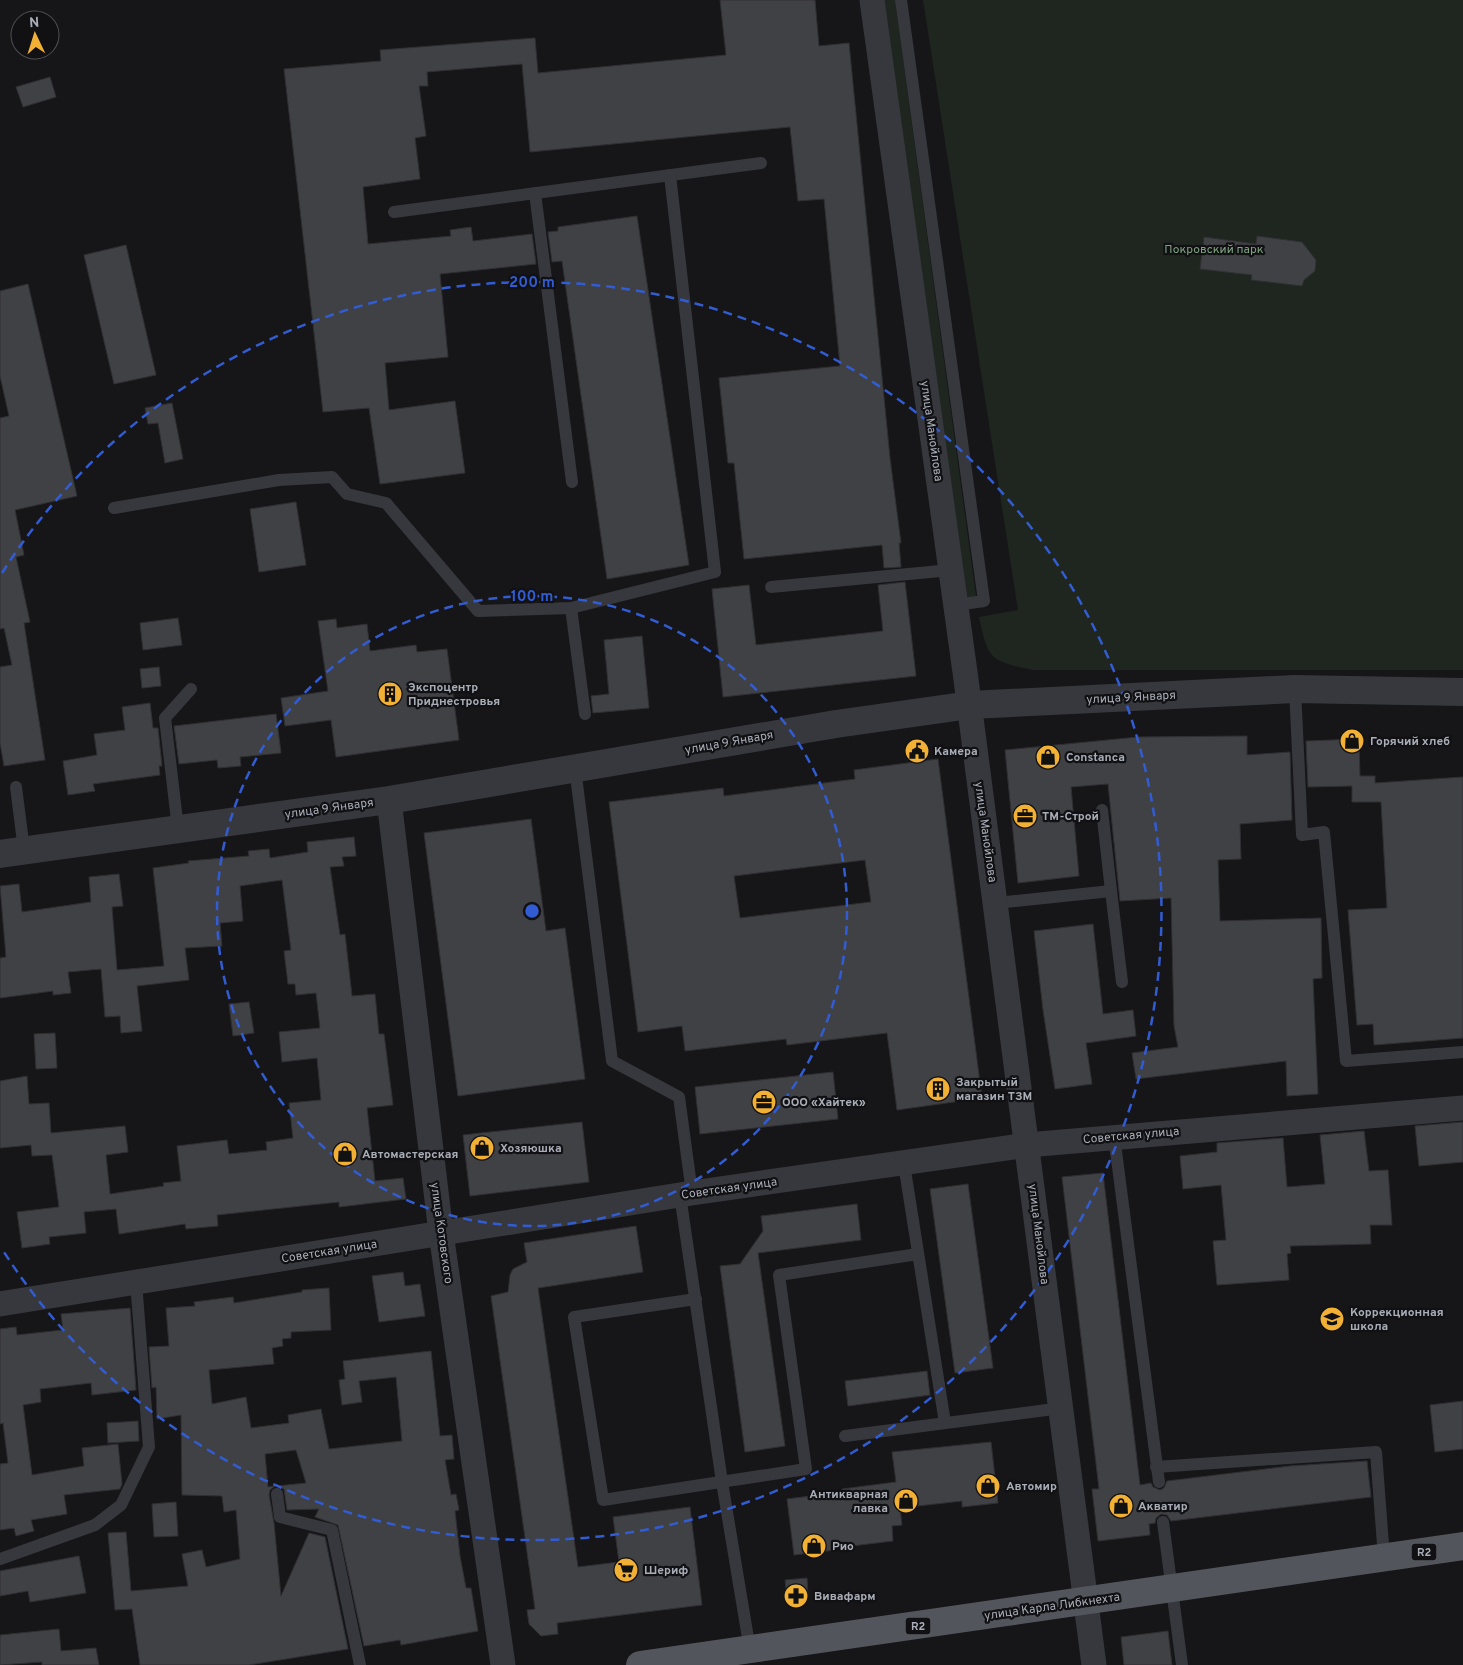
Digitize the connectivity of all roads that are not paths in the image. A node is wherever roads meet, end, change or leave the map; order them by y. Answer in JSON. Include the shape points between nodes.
{"nodes":[{"id":1,"x":872,"y":0,"type":"edge"},
{"id":2,"x":901,"y":0,"type":"edge"},
{"id":3,"x":761,"y":163,"type":"dead end"},
{"id":4,"x":670,"y":175,"type":"junction"},
{"id":5,"x":535,"y":193,"type":"junction"},
{"id":6,"x":394,"y":212,"type":"dead end"},
{"id":7,"x":572,"y":482,"type":"dead end"},
{"id":8,"x":114,"y":508,"type":"dead end"},
{"id":9,"x":951,"y":570,"type":"junction"},
{"id":10,"x":771,"y":587,"type":"dead end"},
{"id":11,"x":956,"y":605,"type":"junction"},
{"id":12,"x":571,"y":608,"type":"junction"},
{"id":13,"x":191,"y":689,"type":"dead end"},
{"id":14,"x":1295,"y":689,"type":"junction"},
{"id":15,"x":1463,"y":692,"type":"edge"},
{"id":16,"x":970,"y":705,"type":"junction"},
{"id":17,"x":585,"y":714,"type":"dead end"},
{"id":18,"x":575,"y":768,"type":"junction"},
{"id":19,"x":16,"y":787,"type":"dead end"},
{"id":20,"x":389,"y":800,"type":"junction"},
{"id":21,"x":1102,"y":810,"type":"dead end"},
{"id":22,"x":178,"y":829,"type":"junction"},
{"id":23,"x":12,"y":852,"type":"edge"},
{"id":24,"x":1111,"y":892,"type":"junction"},
{"id":25,"x":996,"y":903,"type":"junction"},
{"id":26,"x":1122,"y":982,"type":"dead end"},
{"id":27,"x":1463,"y":1052,"type":"edge"},
{"id":28,"x":1463,"y":1108,"type":"edge"},
{"id":29,"x":1114,"y":1136,"type":"junction"},
{"id":30,"x":1027,"y":1145,"type":"junction"},
{"id":31,"x":904,"y":1164,"type":"junction"},
{"id":32,"x":686,"y":1194,"type":"junction"},
{"id":33,"x":441,"y":1233,"type":"junction"},
{"id":34,"x":918,"y":1254,"type":"junction"},
{"id":35,"x":136,"y":1282,"type":"junction"},
{"id":36,"x":696,"y":1299,"type":"junction"},
{"id":37,"x":0,"y":1304,"type":"edge"},
{"id":38,"x":1062,"y":1408,"type":"junction"},
{"id":39,"x":945,"y":1423,"type":"junction"},
{"id":40,"x":846,"y":1436,"type":"dead end"},
{"id":41,"x":1156,"y":1467,"type":"junction"},
{"id":42,"x":722,"y":1482,"type":"junction"},
{"id":43,"x":1159,"y":1482,"type":"dead end"},
{"id":44,"x":278,"y":1494,"type":"dead end"},
{"id":45,"x":1163,"y":1522,"type":"dead end"},
{"id":46,"x":1463,"y":1546,"type":"edge"},
{"id":47,"x":1384,"y":1558,"type":"junction"},
{"id":48,"x":0,"y":1559,"type":"edge"},
{"id":49,"x":1173,"y":1588,"type":"junction"},
{"id":50,"x":1086,"y":1601,"type":"junction"},
{"id":51,"x":750,"y":1650,"type":"junction"},
{"id":52,"x":360,"y":1665,"type":"edge"},
{"id":53,"x":503,"y":1665,"type":"edge"},
{"id":54,"x":640,"y":1665,"type":"edge"},
{"id":55,"x":1094,"y":1665,"type":"edge"},
{"id":56,"x":1182,"y":1665,"type":"edge"}],
"edges":[{"from":1,"to":9,"type":"street","name":"улица Манойлова"},
{"from":2,"to":11,"type":"lane","via":[[984,601]]},
{"from":3,"to":4,"type":"lane"},
{"from":4,"to":5,"type":"lane"},
{"from":4,"to":12,"type":"lane","via":[[716,572]]},
{"from":5,"to":6,"type":"lane"},
{"from":5,"to":7,"type":"lane"},
{"from":8,"to":12,"type":"lane","via":[[280,480],[332,477],[347,494],[386,503],[478,611]]},
{"from":9,"to":10,"type":"lane"},
{"from":9,"to":11,"type":"street","name":"улица Манойлова"},
{"from":11,"to":16,"type":"street","name":"улица Манойлова"},
{"from":12,"to":17,"type":"lane"},
{"from":13,"to":22,"type":"lane","via":[[164,718]]},
{"from":14,"to":15,"type":"street","name":"улица 9 Января"},
{"from":14,"to":16,"type":"street","name":"улица 9 Января"},
{"from":14,"to":27,"type":"lane","via":[[1302,835],[1324,832],[1346,1061]]},
{"from":16,"to":18,"type":"street","name":"улица 9 Января"},
{"from":16,"to":25,"type":"street","name":"улица Манойлова"},
{"from":18,"to":20,"type":"street","name":"улица 9 Января"},
{"from":18,"to":32,"type":"lane","via":[[612,1061],[679,1097]]},
{"from":19,"to":23,"type":"lane"},
{"from":20,"to":22,"type":"street","name":"улица 9 Января"},
{"from":20,"to":33,"type":"street","name":"улица Котовского"},
{"from":21,"to":24,"type":"lane"},
{"from":22,"to":23,"type":"street","name":"улица 9 Января"},
{"from":24,"to":25,"type":"lane"},
{"from":24,"to":26,"type":"lane"},
{"from":25,"to":30,"type":"street","name":"улица Манойлова"},
{"from":28,"to":29,"type":"street","name":"Советская улица"},
{"from":29,"to":30,"type":"street","name":"Советская улица"},
{"from":29,"to":41,"type":"lane"},
{"from":30,"to":31,"type":"street","name":"Советская улица"},
{"from":30,"to":38,"type":"street","name":"улица Манойлова"},
{"from":31,"to":32,"type":"street","name":"Советская улица"},
{"from":31,"to":34,"type":"lane"},
{"from":32,"to":33,"type":"street","name":"Советская улица"},
{"from":32,"to":36,"type":"lane"},
{"from":33,"to":35,"type":"street","name":"Советская улица"},
{"from":33,"to":53,"type":"street","name":"улица Котовского"},
{"from":34,"to":39,"type":"lane"},
{"from":34,"to":42,"type":"lane","via":[[778,1274],[806,1469]]},
{"from":35,"to":37,"type":"street","name":"Советская улица"},
{"from":35,"to":48,"type":"lane","via":[[149,1447],[121,1505],[95,1525]]},
{"from":36,"to":42,"type":"lane"},
{"from":36,"to":42,"type":"lane","via":[[574,1316],[603,1500]]},
{"from":38,"to":39,"type":"lane"},
{"from":38,"to":50,"type":"street","name":"улица Манойлова"},
{"from":39,"to":40,"type":"lane"},
{"from":41,"to":43,"type":"lane"},
{"from":41,"to":47,"type":"lane","via":[[1376,1452]]},
{"from":42,"to":51,"type":"lane"},
{"from":44,"to":52,"type":"lane","via":[[280,1517],[332,1530]]},
{"from":45,"to":49,"type":"lane"},
{"from":46,"to":47,"type":"main road","name":"улица Карла Либкнехта","number":"R2"},
{"from":47,"to":49,"type":"main road","name":"улица Карла Либкнехта","number":"R2"},
{"from":49,"to":50,"type":"main road","name":"улица Карла Либкнехта","number":"R2"},
{"from":49,"to":56,"type":"lane"},
{"from":50,"to":51,"type":"main road","name":"улица Карла Либкнехта","number":"R2"},
{"from":50,"to":55,"type":"street","name":"улица Манойлова"},
{"from":51,"to":54,"type":"main road","name":"улица Карла Либкнехта","number":"R2"}]}
